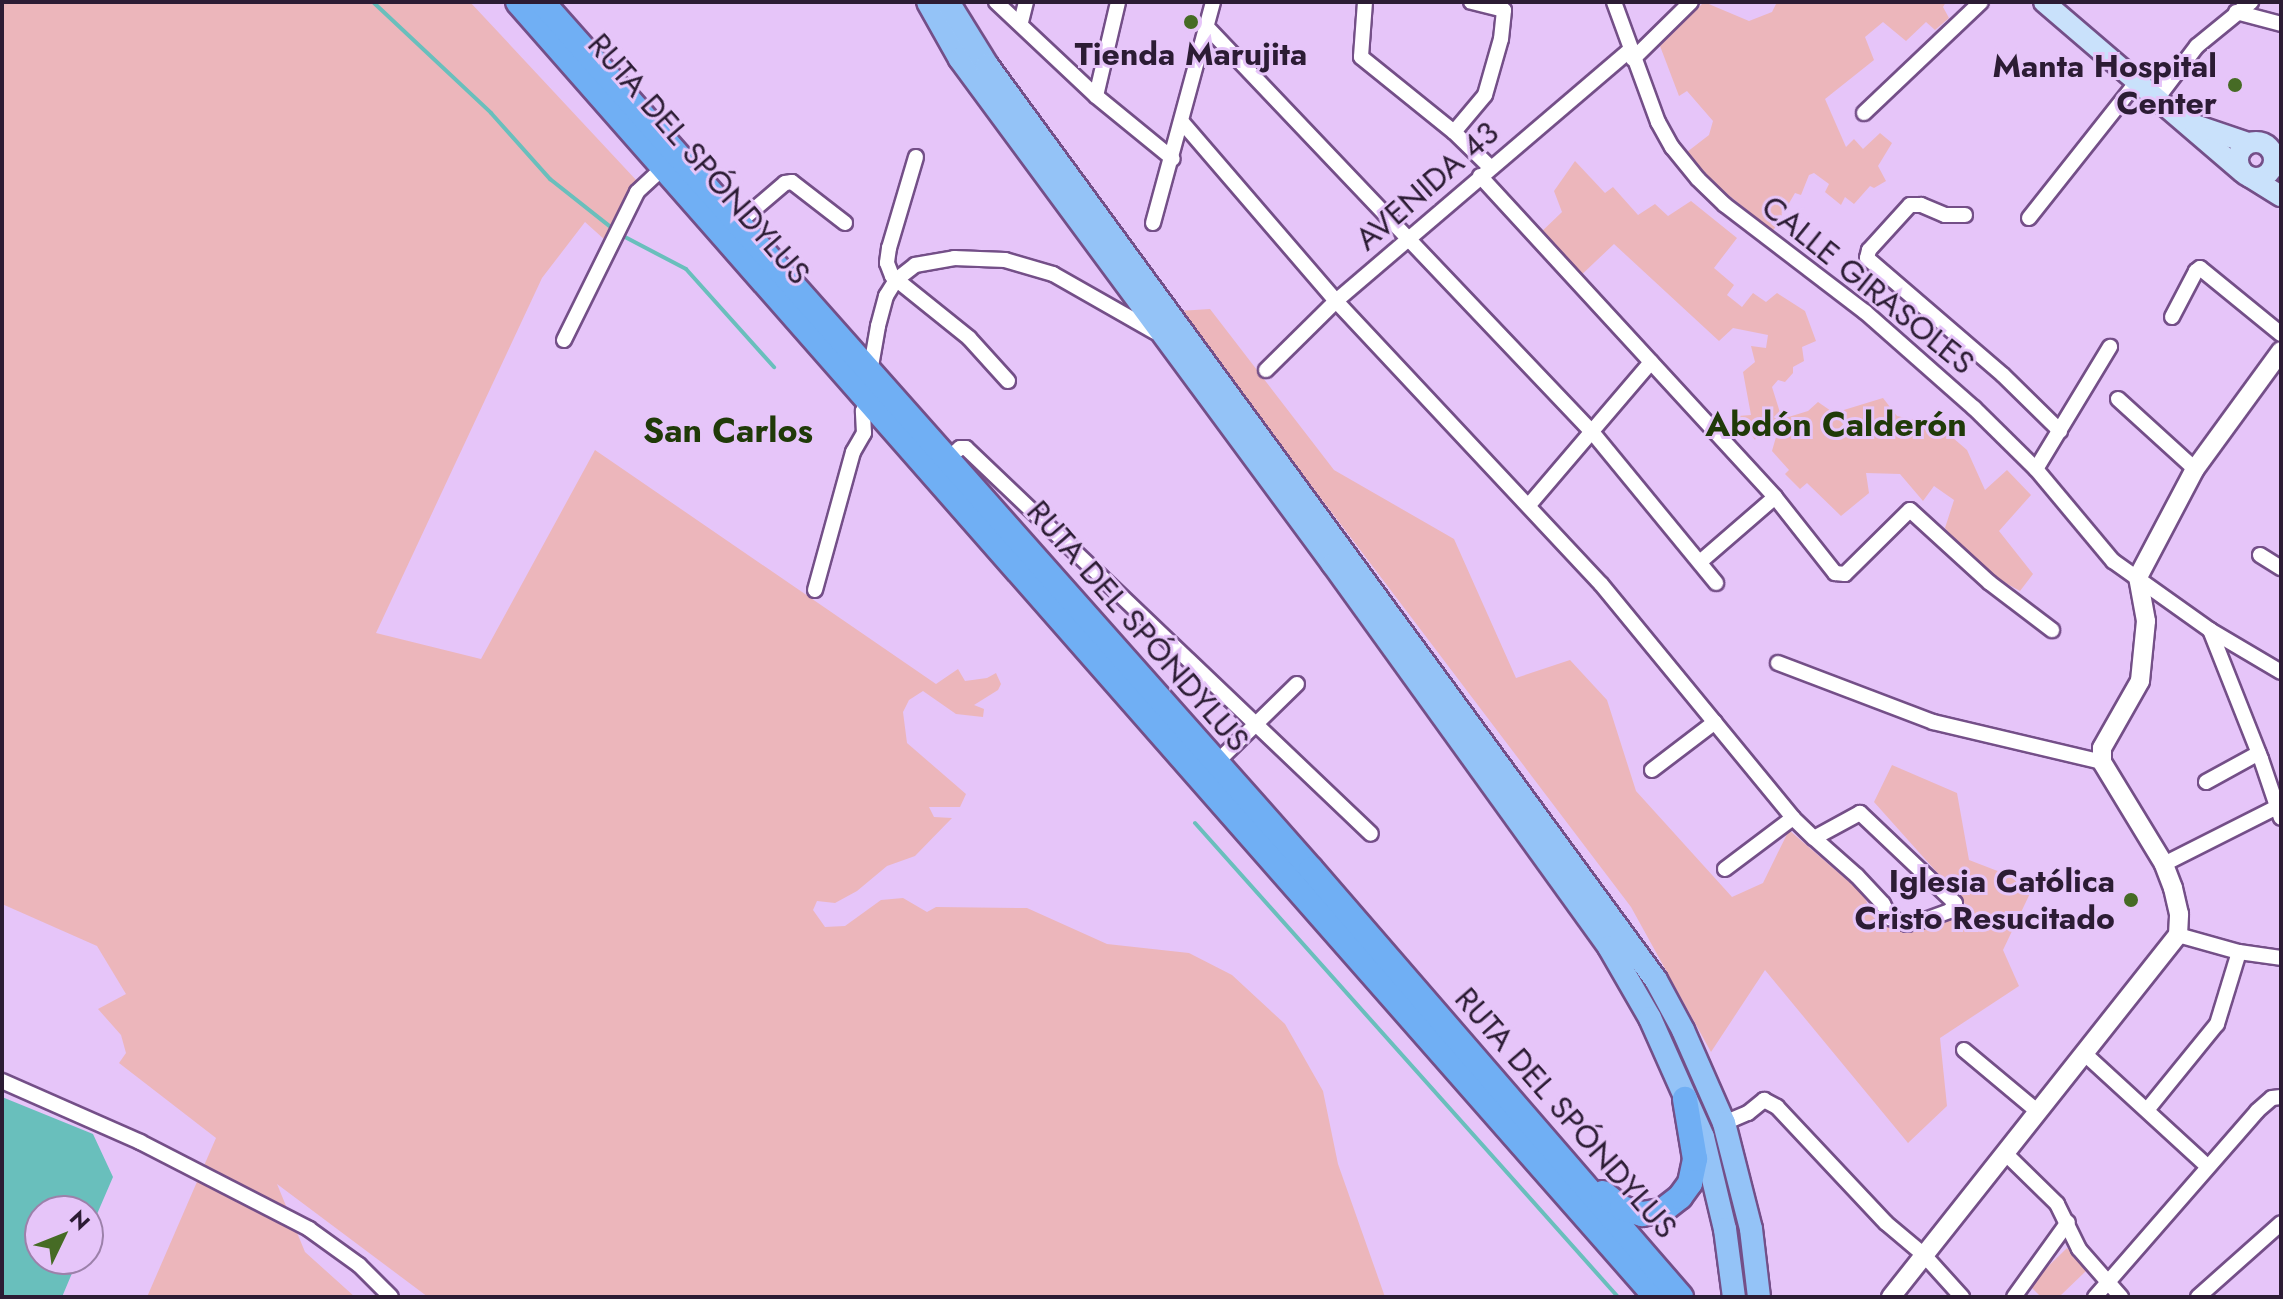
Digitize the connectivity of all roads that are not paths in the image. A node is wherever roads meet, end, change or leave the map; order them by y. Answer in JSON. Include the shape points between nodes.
{"nodes":[{"id":1,"x":518,"y":2,"type":"edge"},
{"id":2,"x":542,"y":2,"type":"edge"},
{"id":3,"x":928,"y":2,"type":"edge"},
{"id":4,"x":948,"y":2,"type":"edge"},
{"id":5,"x":996,"y":2,"type":"edge"},
{"id":6,"x":1026,"y":2,"type":"edge"},
{"id":7,"x":1118,"y":2,"type":"edge"},
{"id":8,"x":1213,"y":2,"type":"edge"},
{"id":9,"x":1365,"y":2,"type":"edge"},
{"id":10,"x":1471,"y":2,"type":"edge"},
{"id":11,"x":1614,"y":2,"type":"edge"},
{"id":12,"x":1691,"y":2,"type":"edge"},
{"id":13,"x":1981,"y":2,"type":"edge"},
{"id":14,"x":2044,"y":2,"type":"edge"},
{"id":15,"x":2251,"y":2,"type":"edge"},
{"id":16,"x":2236,"y":12,"type":"junction"},
{"id":17,"x":1021,"y":22,"type":"junction"},
{"id":18,"x":2281,"y":24,"type":"edge"},
{"id":19,"x":1207,"y":27,"type":"junction"},
{"id":20,"x":1632,"y":55,"type":"junction"},
{"id":21,"x":2136,"y":83,"type":"junction"},
{"id":22,"x":1096,"y":96,"type":"junction"},
{"id":23,"x":2156,"y":100,"type":"junction"},
{"id":24,"x":1864,"y":113,"type":"dead end"},
{"id":25,"x":2183,"y":121,"type":"junction"},
{"id":26,"x":1182,"y":122,"type":"junction"},
{"id":27,"x":1454,"y":132,"type":"junction"},
{"id":28,"x":2248,"y":143,"type":"junction"},
{"id":29,"x":916,"y":157,"type":"dead end"},
{"id":30,"x":1173,"y":159,"type":"junction"},
{"id":31,"x":664,"y":167,"type":"junction"},
{"id":32,"x":2277,"y":168,"type":"edge"},
{"id":33,"x":1485,"y":172,"type":"junction"},
{"id":34,"x":2246,"y":175,"type":"junction"},
{"id":35,"x":2281,"y":196,"type":"edge"},
{"id":36,"x":1965,"y":215,"type":"dead end"},
{"id":37,"x":2029,"y":218,"type":"dead end"},
{"id":38,"x":845,"y":223,"type":"dead end"},
{"id":39,"x":1153,"y":223,"type":"dead end"},
{"id":40,"x":737,"y":224,"type":"junction"},
{"id":41,"x":1408,"y":241,"type":"junction"},
{"id":42,"x":896,"y":280,"type":"junction"},
{"id":43,"x":1336,"y":301,"type":"junction"},
{"id":44,"x":2172,"y":317,"type":"dead end"},
{"id":45,"x":2281,"y":334,"type":"edge"},
{"id":46,"x":1162,"y":336,"type":"junction"},
{"id":47,"x":564,"y":340,"type":"dead end"},
{"id":48,"x":2110,"y":347,"type":"dead end"},
{"id":49,"x":2280,"y":356,"type":"edge"},
{"id":50,"x":1651,"y":362,"type":"junction"},
{"id":51,"x":1266,"y":370,"type":"dead end"},
{"id":52,"x":869,"y":374,"type":"junction"},
{"id":53,"x":1008,"y":381,"type":"dead end"},
{"id":54,"x":868,"y":399,"type":"junction"},
{"id":55,"x":2118,"y":399,"type":"dead end"},
{"id":56,"x":2060,"y":431,"type":"junction"},
{"id":57,"x":1593,"y":433,"type":"junction"},
{"id":58,"x":947,"y":459,"type":"junction"},
{"id":59,"x":2036,"y":469,"type":"junction"},
{"id":60,"x":2195,"y":469,"type":"junction"},
{"id":61,"x":1775,"y":497,"type":"junction"},
{"id":62,"x":1529,"y":505,"type":"junction"},
{"id":63,"x":2260,"y":555,"type":"dead end"},
{"id":64,"x":1700,"y":562,"type":"junction"},
{"id":65,"x":2281,"y":568,"type":"edge"},
{"id":66,"x":2138,"y":577,"type":"junction"},
{"id":67,"x":1716,"y":583,"type":"dead end"},
{"id":68,"x":815,"y":590,"type":"dead end"},
{"id":69,"x":2052,"y":630,"type":"dead end"},
{"id":70,"x":2210,"y":630,"type":"junction"},
{"id":71,"x":1778,"y":663,"type":"dead end"},
{"id":72,"x":2281,"y":672,"type":"edge"},
{"id":73,"x":1297,"y":684,"type":"dead end"},
{"id":74,"x":1715,"y":722,"type":"junction"},
{"id":75,"x":1256,"y":724,"type":"junction"},
{"id":76,"x":2259,"y":753,"type":"junction"},
{"id":77,"x":2102,"y":762,"type":"junction"},
{"id":78,"x":1216,"y":763,"type":"junction"},
{"id":79,"x":1652,"y":770,"type":"dead end"},
{"id":80,"x":2206,"y":782,"type":"dead end"},
{"id":81,"x":2280,"y":810,"type":"edge"},
{"id":82,"x":1793,"y":818,"type":"junction"},
{"id":83,"x":1371,"y":834,"type":"dead end"},
{"id":84,"x":1814,"y":838,"type":"junction"},
{"id":85,"x":2164,"y":864,"type":"junction"},
{"id":86,"x":1725,"y":869,"type":"dead end"},
{"id":87,"x":2178,"y":935,"type":"junction"},
{"id":88,"x":2239,"y":952,"type":"junction"},
{"id":89,"x":2281,"y":958,"type":"edge"},
{"id":90,"x":1964,"y":1050,"type":"dead end"},
{"id":91,"x":2086,"y":1055,"type":"junction"},
{"id":92,"x":2,"y":1081,"type":"edge"},
{"id":93,"x":2281,"y":1097,"type":"edge"},
{"id":94,"x":1685,"y":1099,"type":"junction"},
{"id":95,"x":2147,"y":1110,"type":"junction"},
{"id":96,"x":2037,"y":1111,"type":"junction"},
{"id":97,"x":1724,"y":1123,"type":"junction"},
{"id":98,"x":2005,"y":1153,"type":"junction"},
{"id":99,"x":1564,"y":1161,"type":"junction"},
{"id":100,"x":2207,"y":1166,"type":"junction"},
{"id":101,"x":2068,"y":1222,"type":"junction"},
{"id":102,"x":2281,"y":1223,"type":"edge"},
{"id":103,"x":1924,"y":1255,"type":"junction"},
{"id":104,"x":2108,"y":1284,"type":"junction"},
{"id":105,"x":391,"y":1297,"type":"edge"},
{"id":106,"x":1656,"y":1297,"type":"edge"},
{"id":107,"x":1681,"y":1297,"type":"edge"},
{"id":108,"x":1734,"y":1297,"type":"edge"},
{"id":109,"x":1759,"y":1297,"type":"edge"},
{"id":110,"x":1891,"y":1297,"type":"edge"},
{"id":111,"x":1962,"y":1297,"type":"edge"},
{"id":112,"x":2014,"y":1297,"type":"edge"},
{"id":113,"x":2095,"y":1297,"type":"edge"},
{"id":114,"x":2121,"y":1297,"type":"edge"},
{"id":115,"x":2198,"y":1297,"type":"edge"}],
"edges":[{"from":1,"to":31,"type":"highway","name":"RUTA DEL SPÓNDYLUS"},
{"from":2,"to":40,"type":"highway","name":"RUTA DEL SPÓNDYLUS"},
{"from":3,"to":46,"type":"main road","via":[[960,59]]},
{"from":4,"to":97,"type":"main road","via":[[987,65],[1648,968],[1683,1030]]},
{"from":5,"to":17,"type":"street"},
{"from":6,"to":17,"type":"street"},
{"from":7,"to":22,"type":"street"},
{"from":8,"to":19,"type":"street"},
{"from":9,"to":27,"type":"street","via":[[1361,57]]},
{"from":10,"to":27,"type":"street","via":[[1504,10],[1501,39],[1485,95]]},
{"from":11,"to":20,"type":"street","name":"CALLE GIRASOLES"},
{"from":12,"to":20,"type":"street","name":"AVENIDA 43"},
{"from":13,"to":24,"type":"street"},
{"from":14,"to":21,"type":"main road"},
{"from":15,"to":16,"type":"street"},
{"from":16,"to":18,"type":"street"},
{"from":16,"to":23,"type":"street","via":[[2197,46]]},
{"from":17,"to":22,"type":"street"},
{"from":19,"to":26,"type":"street"},
{"from":19,"to":41,"type":"street"},
{"from":20,"to":33,"type":"street","name":"AVENIDA 43"},
{"from":20,"to":59,"type":"street","name":"CALLE GIRASOLES","via":[[1658,122],[1698,179],[1865,312]]},
{"from":21,"to":23,"type":"main road"},
{"from":21,"to":37,"type":"street"},
{"from":22,"to":30,"type":"street"},
{"from":23,"to":25,"type":"main road"},
{"from":25,"to":28,"type":"main road"},
{"from":25,"to":34,"type":"main road"},
{"from":26,"to":30,"type":"street"},
{"from":26,"to":43,"type":"street"},
{"from":27,"to":33,"type":"street"},
{"from":28,"to":32,"type":"main road","via":[[2265,143]]},
{"from":28,"to":34,"type":"main road","via":[[2238,156]]},
{"from":29,"to":42,"type":"street","via":[[889,248],[887,263]]},
{"from":30,"to":39,"type":"street"},
{"from":31,"to":47,"type":"street","via":[[637,192]]},
{"from":31,"to":54,"type":"highway","name":"RUTA DEL SPÓNDYLUS"},
{"from":32,"to":34,"type":"main road","via":[[2260,178]]},
{"from":33,"to":41,"type":"street","name":"AVENIDA 43"},
{"from":33,"to":50,"type":"street"},
{"from":34,"to":35,"type":"main road"},
{"from":36,"to":56,"type":"street","via":[[1910,205],[1867,258]]},
{"from":38,"to":40,"type":"street","via":[[792,182]]},
{"from":40,"to":52,"type":"highway","name":"RUTA DEL SPÓNDYLUS"},
{"from":41,"to":43,"type":"street","name":"AVENIDA 43"},
{"from":41,"to":57,"type":"street"},
{"from":42,"to":46,"type":"street","via":[[915,265],[938,260],[1005,260],[1053,274]]},
{"from":42,"to":52,"type":"street","via":[[882,311]]},
{"from":42,"to":53,"type":"street","via":[[969,338]]},
{"from":43,"to":51,"type":"street","name":"AVENIDA 43"},
{"from":43,"to":62,"type":"street"},
{"from":44,"to":45,"type":"street","via":[[2200,268]]},
{"from":46,"to":94,"type":"main road","via":[[1609,947],[1650,1018]]},
{"from":48,"to":56,"type":"street"},
{"from":49,"to":60,"type":"street"},
{"from":50,"to":57,"type":"street"},
{"from":50,"to":61,"type":"street"},
{"from":52,"to":58,"type":"highway","name":"RUTA DEL SPÓNDYLUS"},
{"from":54,"to":68,"type":"street","via":[[864,433],[853,452]]},
{"from":54,"to":106,"type":"highway","name":"RUTA DEL SPÓNDYLUS"},
{"from":55,"to":60,"type":"street"},
{"from":56,"to":59,"type":"street"},
{"from":57,"to":62,"type":"street"},
{"from":57,"to":64,"type":"street"},
{"from":58,"to":75,"type":"street","via":[[966,448]]},
{"from":58,"to":78,"type":"highway","name":"RUTA DEL SPÓNDYLUS"},
{"from":59,"to":66,"type":"street","name":"CALLE GIRASOLES","via":[[2104,552]]},
{"from":60,"to":66,"type":"street"},
{"from":61,"to":64,"type":"street"},
{"from":61,"to":69,"type":"street","via":[[1840,575],[1910,510],[1990,583]]},
{"from":62,"to":74,"type":"street"},
{"from":63,"to":65,"type":"street"},
{"from":64,"to":67,"type":"street"},
{"from":66,"to":70,"type":"street","name":"CALLE GIRASOLES"},
{"from":66,"to":77,"type":"street","via":[[2146,621],[2140,681],[2102,748]]},
{"from":70,"to":72,"type":"street","name":"CALLE GIRASOLES"},
{"from":70,"to":76,"type":"street"},
{"from":71,"to":77,"type":"street","via":[[1933,722]]},
{"from":73,"to":75,"type":"street"},
{"from":74,"to":79,"type":"street"},
{"from":74,"to":82,"type":"street"},
{"from":75,"to":78,"type":"street"},
{"from":75,"to":83,"type":"street"},
{"from":76,"to":80,"type":"street"},
{"from":76,"to":81,"type":"street"},
{"from":77,"to":85,"type":"street"},
{"from":78,"to":99,"type":"highway","name":"RUTA DEL SPÓNDYLUS"},
{"from":81,"to":85,"type":"street"},
{"from":82,"to":84,"type":"street"},
{"from":82,"to":86,"type":"street"},
{"from":84,"to":84,"type":"street","via":[[1883,904],[1890,918],[1907,924],[1938,917],[1955,903],[1860,813]]},
{"from":85,"to":87,"type":"street","via":[[2179,914]]},
{"from":87,"to":88,"type":"street"},
{"from":87,"to":91,"type":"street"},
{"from":88,"to":89,"type":"street"},
{"from":88,"to":95,"type":"street","via":[[2217,1024]]},
{"from":90,"to":96,"type":"street"},
{"from":91,"to":95,"type":"street"},
{"from":91,"to":96,"type":"street"},
{"from":92,"to":105,"type":"street","via":[[140,1142],[309,1229],[342,1251]]},
{"from":93,"to":100,"type":"street","via":[[2257,1111]]},
{"from":94,"to":99,"type":"highway","via":[[1694,1171],[1685,1192],[1662,1211],[1642,1214],[1622,1208]]},
{"from":94,"to":108,"type":"main road","via":[[1703,1137],[1717,1193]]},
{"from":95,"to":100,"type":"street"},
{"from":96,"to":98,"type":"street"},
{"from":97,"to":103,"type":"street","via":[[1764,1100],[1777,1107],[1886,1223]]},
{"from":97,"to":109,"type":"main road","via":[[1751,1229]]},
{"from":98,"to":101,"type":"street","via":[[2057,1204]]},
{"from":98,"to":103,"type":"street"},
{"from":99,"to":107,"type":"highway","name":"RUTA DEL SPÓNDYLUS"},
{"from":100,"to":104,"type":"street"},
{"from":101,"to":104,"type":"street","via":[[2079,1249]]},
{"from":101,"to":112,"type":"street"},
{"from":102,"to":115,"type":"street"},
{"from":103,"to":110,"type":"street"},
{"from":103,"to":111,"type":"street"},
{"from":104,"to":113,"type":"street"},
{"from":104,"to":114,"type":"street"}]}
